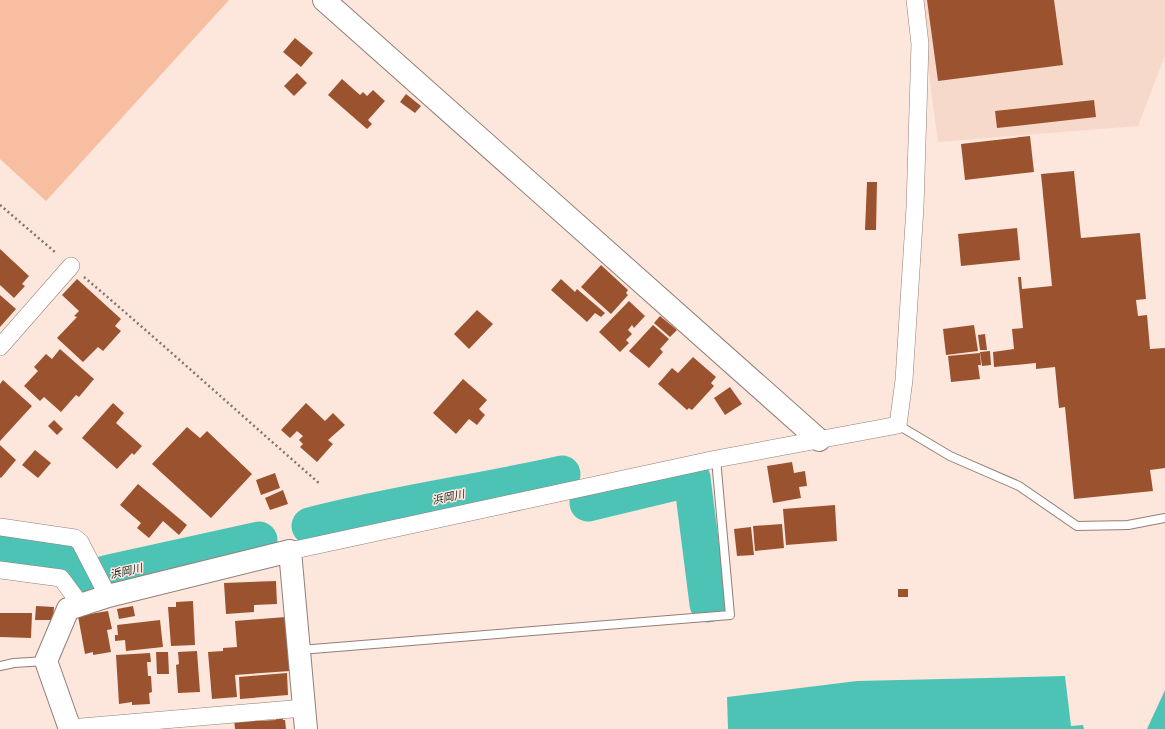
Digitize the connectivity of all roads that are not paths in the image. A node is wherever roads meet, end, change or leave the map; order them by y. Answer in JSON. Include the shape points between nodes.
{"nodes":[{"id":1,"x":324,"y":0,"type":"edge"},
{"id":2,"x":914,"y":0,"type":"edge"},
{"id":3,"x":71,"y":266,"type":"road end"},
{"id":4,"x":0,"y":347,"type":"edge"},
{"id":5,"x":898,"y":425,"type":"junction"},
{"id":6,"x":818,"y":440,"type":"junction"},
{"id":7,"x":716,"y":459,"type":"junction"},
{"id":8,"x":1165,"y":518,"type":"edge"},
{"id":9,"x":0,"y":527,"type":"edge"},
{"id":10,"x":290,"y":551,"type":"junction"},
{"id":11,"x":0,"y":570,"type":"edge"},
{"id":12,"x":108,"y":596,"type":"junction"},
{"id":13,"x":81,"y":605,"type":"junction"},
{"id":14,"x":299,"y":650,"type":"junction"},
{"id":15,"x":46,"y":661,"type":"junction"},
{"id":16,"x":0,"y":666,"type":"edge"},
{"id":17,"x":305,"y":719,"type":"edge"},
{"id":18,"x":70,"y":729,"type":"edge"}],
"edges":[{"from":1,"to":6,"type":"street"},
{"from":2,"to":5,"type":"street","via":[[920,44],[915,207],[904,380]]},
{"from":3,"to":4,"type":"street"},
{"from":5,"to":6,"type":"street"},
{"from":5,"to":8,"type":"lane","via":[[950,456],[1019,486],[1077,526],[1128,525]]},
{"from":6,"to":7,"type":"street"},
{"from":7,"to":10,"type":"street"},
{"from":7,"to":14,"type":"lane","via":[[730,615]]},
{"from":9,"to":12,"type":"street","via":[[75,538],[80,542]]},
{"from":10,"to":12,"type":"street"},
{"from":10,"to":14,"type":"street"},
{"from":11,"to":13,"type":"street","via":[[61,578]]},
{"from":12,"to":13,"type":"street"},
{"from":13,"to":15,"type":"street","via":[[68,610]]},
{"from":14,"to":17,"type":"street"},
{"from":15,"to":16,"type":"lane"},
{"from":15,"to":18,"type":"street"},
{"from":17,"to":18,"type":"street"}]}
